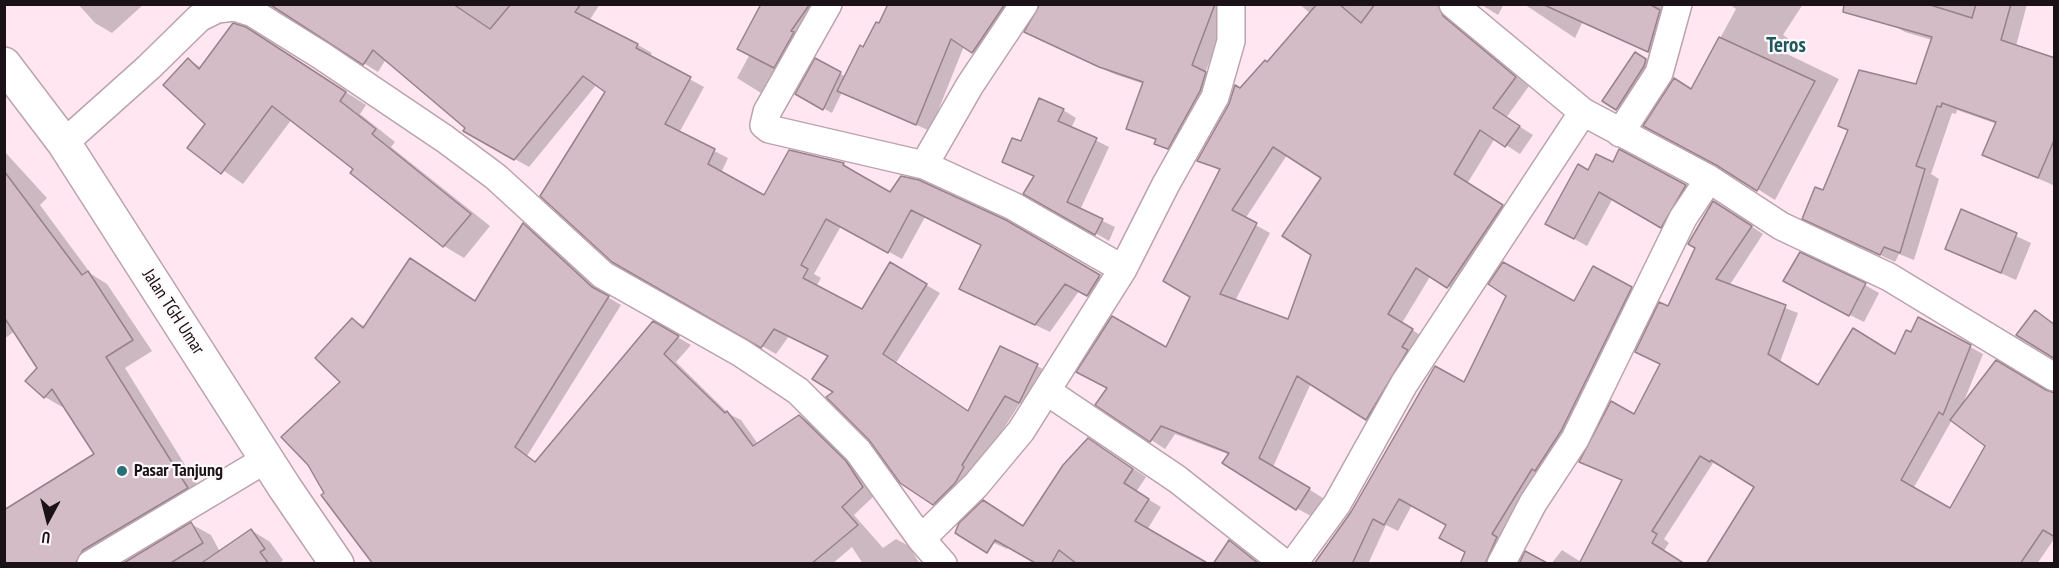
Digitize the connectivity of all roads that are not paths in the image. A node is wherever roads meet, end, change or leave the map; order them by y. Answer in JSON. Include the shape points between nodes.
{"nodes":[{"id":1,"x":828,"y":4,"type":"edge"},
{"id":2,"x":1024,"y":4,"type":"edge"},
{"id":3,"x":1231,"y":4,"type":"edge"},
{"id":4,"x":1453,"y":4,"type":"edge"},
{"id":5,"x":1678,"y":4,"type":"edge"},
{"id":6,"x":4,"y":64,"type":"edge"},
{"id":7,"x":1583,"y":112,"type":"junction"},
{"id":8,"x":1620,"y":133,"type":"junction"},
{"id":9,"x":64,"y":143,"type":"junction"},
{"id":10,"x":924,"y":165,"type":"junction"},
{"id":11,"x":1709,"y":179,"type":"junction"},
{"id":12,"x":1123,"y":269,"type":"junction"},
{"id":13,"x":2055,"y":377,"type":"edge"},
{"id":14,"x":1048,"y":392,"type":"junction"},
{"id":15,"x":268,"y":458,"type":"junction"},
{"id":16,"x":921,"y":539,"type":"junction"},
{"id":17,"x":91,"y":564,"type":"edge"},
{"id":18,"x":336,"y":564,"type":"edge"},
{"id":19,"x":943,"y":564,"type":"edge"},
{"id":20,"x":1285,"y":564,"type":"edge"},
{"id":21,"x":1293,"y":564,"type":"edge"},
{"id":22,"x":1501,"y":564,"type":"edge"}],
"edges":[{"from":1,"to":10,"type":"street","via":[[767,112],[764,125]]},
{"from":2,"to":10,"type":"street","via":[[970,85]]},
{"from":3,"to":12,"type":"street","via":[[1231,41],[1215,97]]},
{"from":4,"to":7,"type":"street"},
{"from":5,"to":8,"type":"street","via":[[1659,73]]},
{"from":6,"to":9,"type":"main road","name":"Jalan TGH Umar"},
{"from":7,"to":8,"type":"street"},
{"from":7,"to":21,"type":"street","via":[[1404,384],[1337,504]]},
{"from":8,"to":11,"type":"street"},
{"from":9,"to":15,"type":"main road","name":"Jalan TGH Umar"},
{"from":9,"to":16,"type":"street","via":[[199,18],[217,9],[234,7],[253,13],[446,139],[496,177],[603,275],[741,353],[798,391],[858,452]]},
{"from":10,"to":12,"type":"street","via":[[1013,206]]},
{"from":11,"to":13,"type":"street","via":[[1781,226],[1889,278]]},
{"from":11,"to":22,"type":"street","via":[[1683,218],[1575,439],[1533,503]]},
{"from":12,"to":14,"type":"street"},
{"from":14,"to":16,"type":"street","via":[[976,484]]},
{"from":14,"to":20,"type":"street","via":[[1177,479]]},
{"from":15,"to":17,"type":"street"},
{"from":15,"to":18,"type":"main road","name":"Jalan TGH Umar"},
{"from":16,"to":19,"type":"street"}]}
